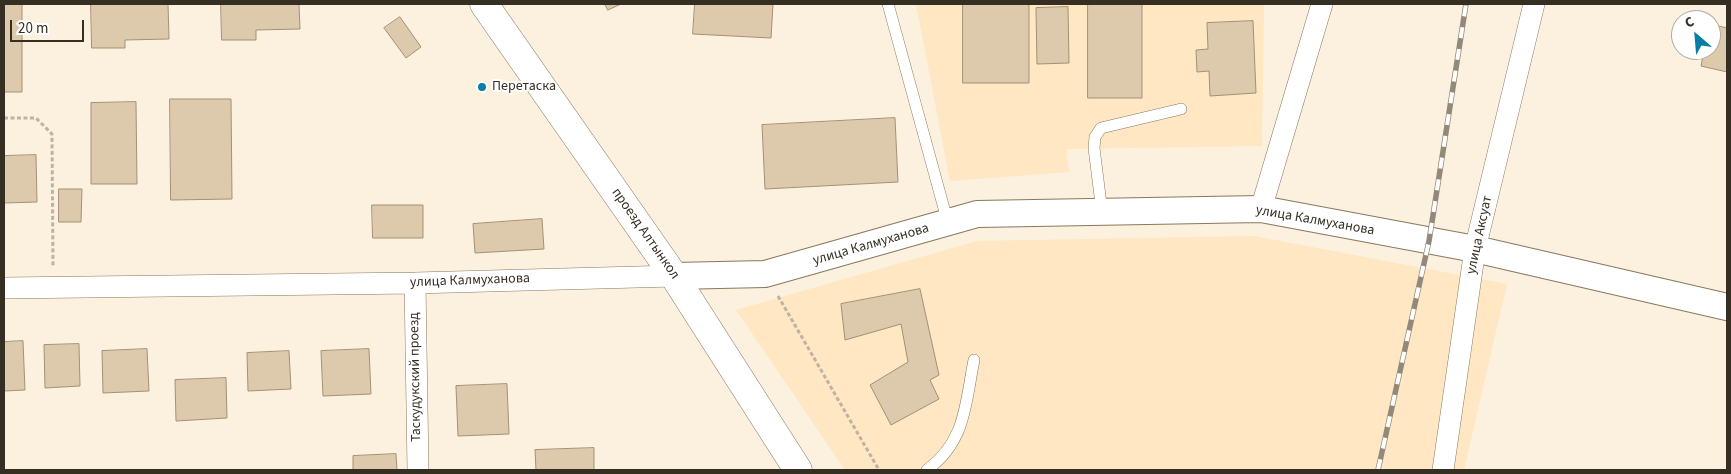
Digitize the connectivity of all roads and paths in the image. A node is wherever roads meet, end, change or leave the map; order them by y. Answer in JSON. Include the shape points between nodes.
{"nodes":[{"id":1,"x":484,"y":4,"type":"edge"},
{"id":2,"x":888,"y":4,"type":"edge"},
{"id":3,"x":1322,"y":4,"type":"edge"},
{"id":4,"x":1534,"y":4,"type":"edge"},
{"id":5,"x":1181,"y":109,"type":"dead end"},
{"id":6,"x":4,"y":118,"type":"edge"},
{"id":7,"x":1260,"y":209,"type":"junction"},
{"id":8,"x":1102,"y":212,"type":"junction"},
{"id":9,"x":948,"y":223,"type":"junction"},
{"id":10,"x":1475,"y":249,"type":"junction"},
{"id":11,"x":765,"y":274,"type":"junction"},
{"id":12,"x":674,"y":276,"type":"junction"},
{"id":13,"x":415,"y":283,"type":"junction"},
{"id":14,"x":4,"y":288,"type":"edge"},
{"id":15,"x":53,"y":288,"type":"junction"},
{"id":16,"x":1727,"y":307,"type":"edge"},
{"id":17,"x":974,"y":360,"type":"dead end"},
{"id":18,"x":418,"y":470,"type":"edge"},
{"id":19,"x":798,"y":470,"type":"edge"},
{"id":20,"x":879,"y":470,"type":"edge"},
{"id":21,"x":927,"y":470,"type":"edge"},
{"id":22,"x":1443,"y":470,"type":"edge"}],
"edges":[{"from":1,"to":12,"type":"main road","name":"проезд Алтынкол"},
{"from":2,"to":9,"type":"lane"},
{"from":3,"to":7,"type":"street"},
{"from":4,"to":10,"type":"street","name":"улица Аксуат"},
{"from":5,"to":8,"type":"lane","via":[[1102,128],[1095,137]]},
{"from":6,"to":15,"type":"path","via":[[36,118],[52,134]]},
{"from":7,"to":8,"type":"street","name":"улица Калмуханова"},
{"from":7,"to":10,"type":"street","name":"улица Калмуханова"},
{"from":8,"to":9,"type":"street","name":"улица Калмуханова","via":[[977,214]]},
{"from":9,"to":11,"type":"street","name":"улица Калмуханова"},
{"from":10,"to":16,"type":"street","name":"улица Калмуханова"},
{"from":10,"to":22,"type":"street","name":"улица Аксуат"},
{"from":11,"to":12,"type":"street","name":"улица Калмуханова"},
{"from":11,"to":20,"type":"path"},
{"from":12,"to":13,"type":"street","name":"улица Калмуханова"},
{"from":12,"to":19,"type":"main road","name":"проезд Алтынкол"},
{"from":13,"to":15,"type":"street","name":"улица Калмуханова"},
{"from":13,"to":18,"type":"street","name":"Таскудукский проезд"},
{"from":14,"to":15,"type":"street","name":"улица Калмуханова"},
{"from":17,"to":21,"type":"lane","via":[[960,431],[939,461]]}]}
